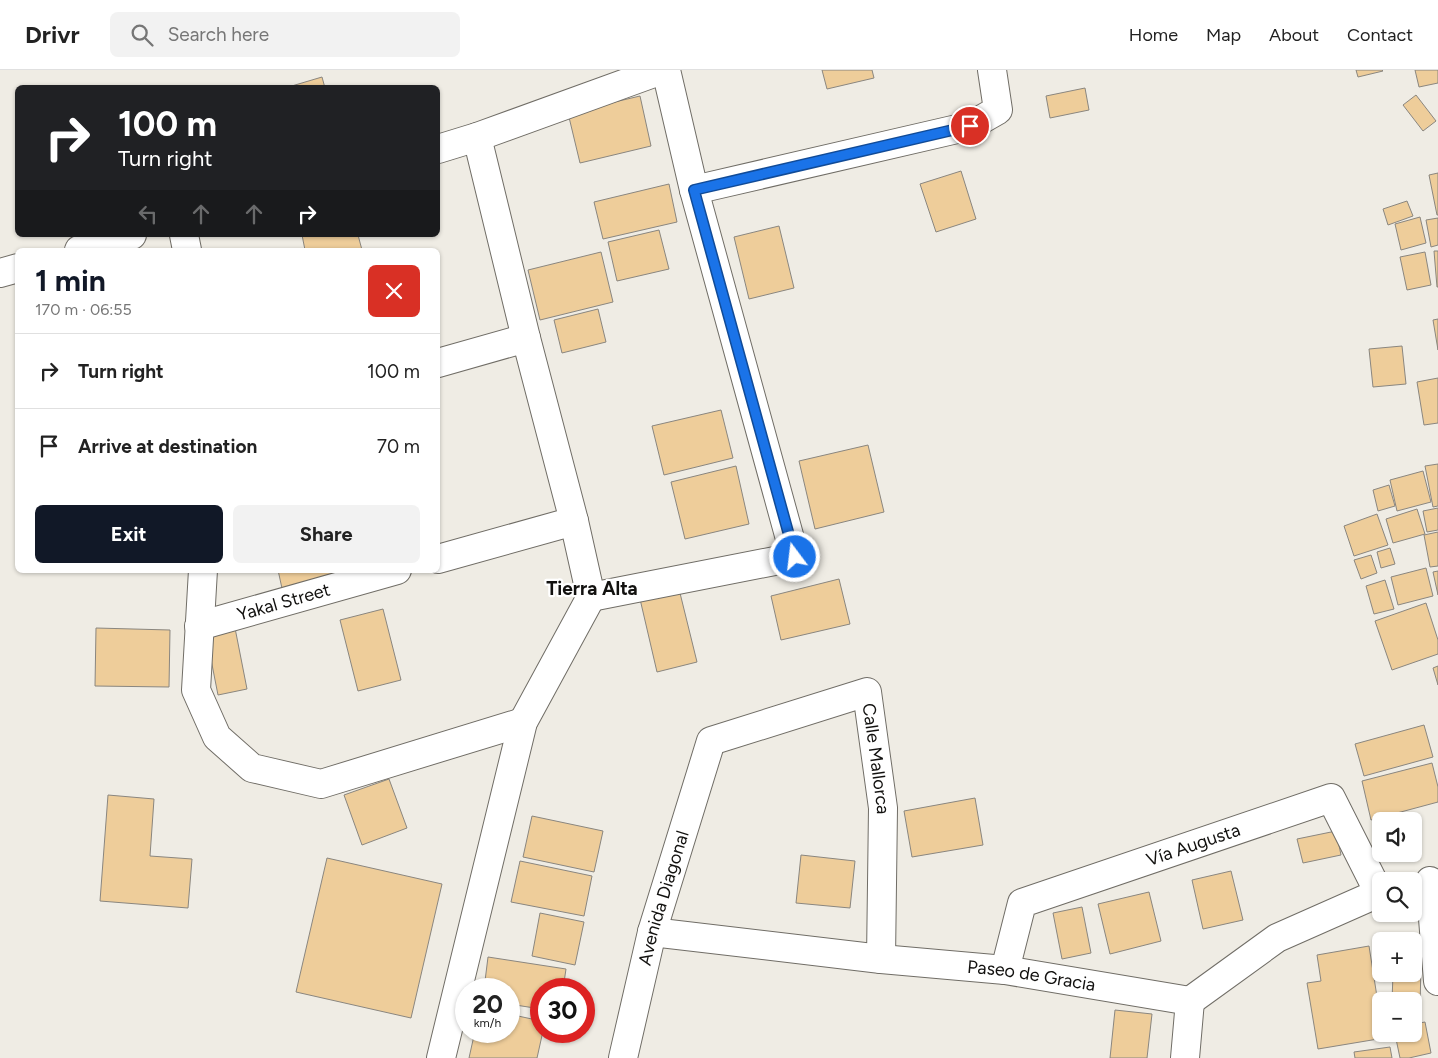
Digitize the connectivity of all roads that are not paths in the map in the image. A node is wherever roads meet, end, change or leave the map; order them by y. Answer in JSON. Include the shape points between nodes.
{"nodes":[{"id":1,"x":662,"y":70,"type":"edge"},
{"id":2,"x":666,"y":70,"type":"edge"},
{"id":3,"x":992,"y":70,"type":"edge"},
{"id":4,"x":477,"y":137,"type":"junction"},
{"id":5,"x":440,"y":147,"type":"edge"},
{"id":6,"x":694,"y":190,"type":"junction"},
{"id":7,"x":125,"y":237,"type":"edge"},
{"id":8,"x":86,"y":248,"type":"edge"},
{"id":9,"x":15,"y":269,"type":"edge"},
{"id":10,"x":0,"y":273,"type":"edge"},
{"id":11,"x":526,"y":338,"type":"junction"},
{"id":12,"x":440,"y":362,"type":"edge"},
{"id":13,"x":574,"y":521,"type":"junction"},
{"id":14,"x":440,"y":558,"type":"edge"},
{"id":15,"x":203,"y":573,"type":"edge"},
{"id":16,"x":387,"y":573,"type":"edge"},
{"id":17,"x":592,"y":597,"type":"junction"},
{"id":18,"x":199,"y":626,"type":"junction"},
{"id":19,"x":523,"y":722,"type":"junction"},
{"id":20,"x":711,"y":741,"type":"joint"},
{"id":21,"x":1372,"y":877,"type":"edge"},
{"id":22,"x":1427,"y":882,"type":"edge"},
{"id":23,"x":1372,"y":896,"type":"edge"},
{"id":24,"x":652,"y":932,"type":"junction"},
{"id":25,"x":881,"y":959,"type":"junction"},
{"id":26,"x":1005,"y":970,"type":"junction"},
{"id":27,"x":1438,"y":981,"type":"edge"},
{"id":28,"x":1190,"y":1001,"type":"junction"},
{"id":29,"x":441,"y":1058,"type":"edge"},
{"id":30,"x":623,"y":1058,"type":"edge"},
{"id":31,"x":1185,"y":1058,"type":"edge"}],
"edges":[{"from":1,"to":4,"type":"street"},
{"from":2,"to":6,"type":"street"},
{"from":3,"to":6,"type":"street","via":[[998,110],[970,126]]},
{"from":4,"to":5,"type":"street"},
{"from":4,"to":11,"type":"street"},
{"from":6,"to":17,"type":"street","via":[[795,557]]},
{"from":7,"to":8,"type":"street"},
{"from":9,"to":10,"type":"street"},
{"from":11,"to":12,"type":"street"},
{"from":11,"to":13,"type":"street"},
{"from":13,"to":14,"type":"street"},
{"from":13,"to":17,"type":"street"},
{"from":15,"to":18,"type":"street"},
{"from":16,"to":18,"type":"street","name":"Yakal Street"},
{"from":17,"to":19,"type":"street"},
{"from":18,"to":19,"type":"street","via":[[196,690],[217,737],[252,768],[321,784]]},
{"from":19,"to":29,"type":"street"},
{"from":20,"to":24,"type":"street","name":"Avenida Diagonal"},
{"from":20,"to":25,"type":"street","name":"Calle Mallorca","via":[[867,692],[882,808]]},
{"from":21,"to":26,"type":"street","name":"Vía Augusta","via":[[1331,798],[1022,903]]},
{"from":22,"to":27,"type":"street"},
{"from":23,"to":28,"type":"street","via":[[1277,938]]},
{"from":24,"to":25,"type":"street","name":"Paseo de Gracia"},
{"from":24,"to":30,"type":"street","name":"Avenida Diagonal"},
{"from":25,"to":26,"type":"street","name":"Paseo de Gracia"},
{"from":26,"to":28,"type":"street","name":"Paseo de Gracia"},
{"from":28,"to":31,"type":"street"}]}
